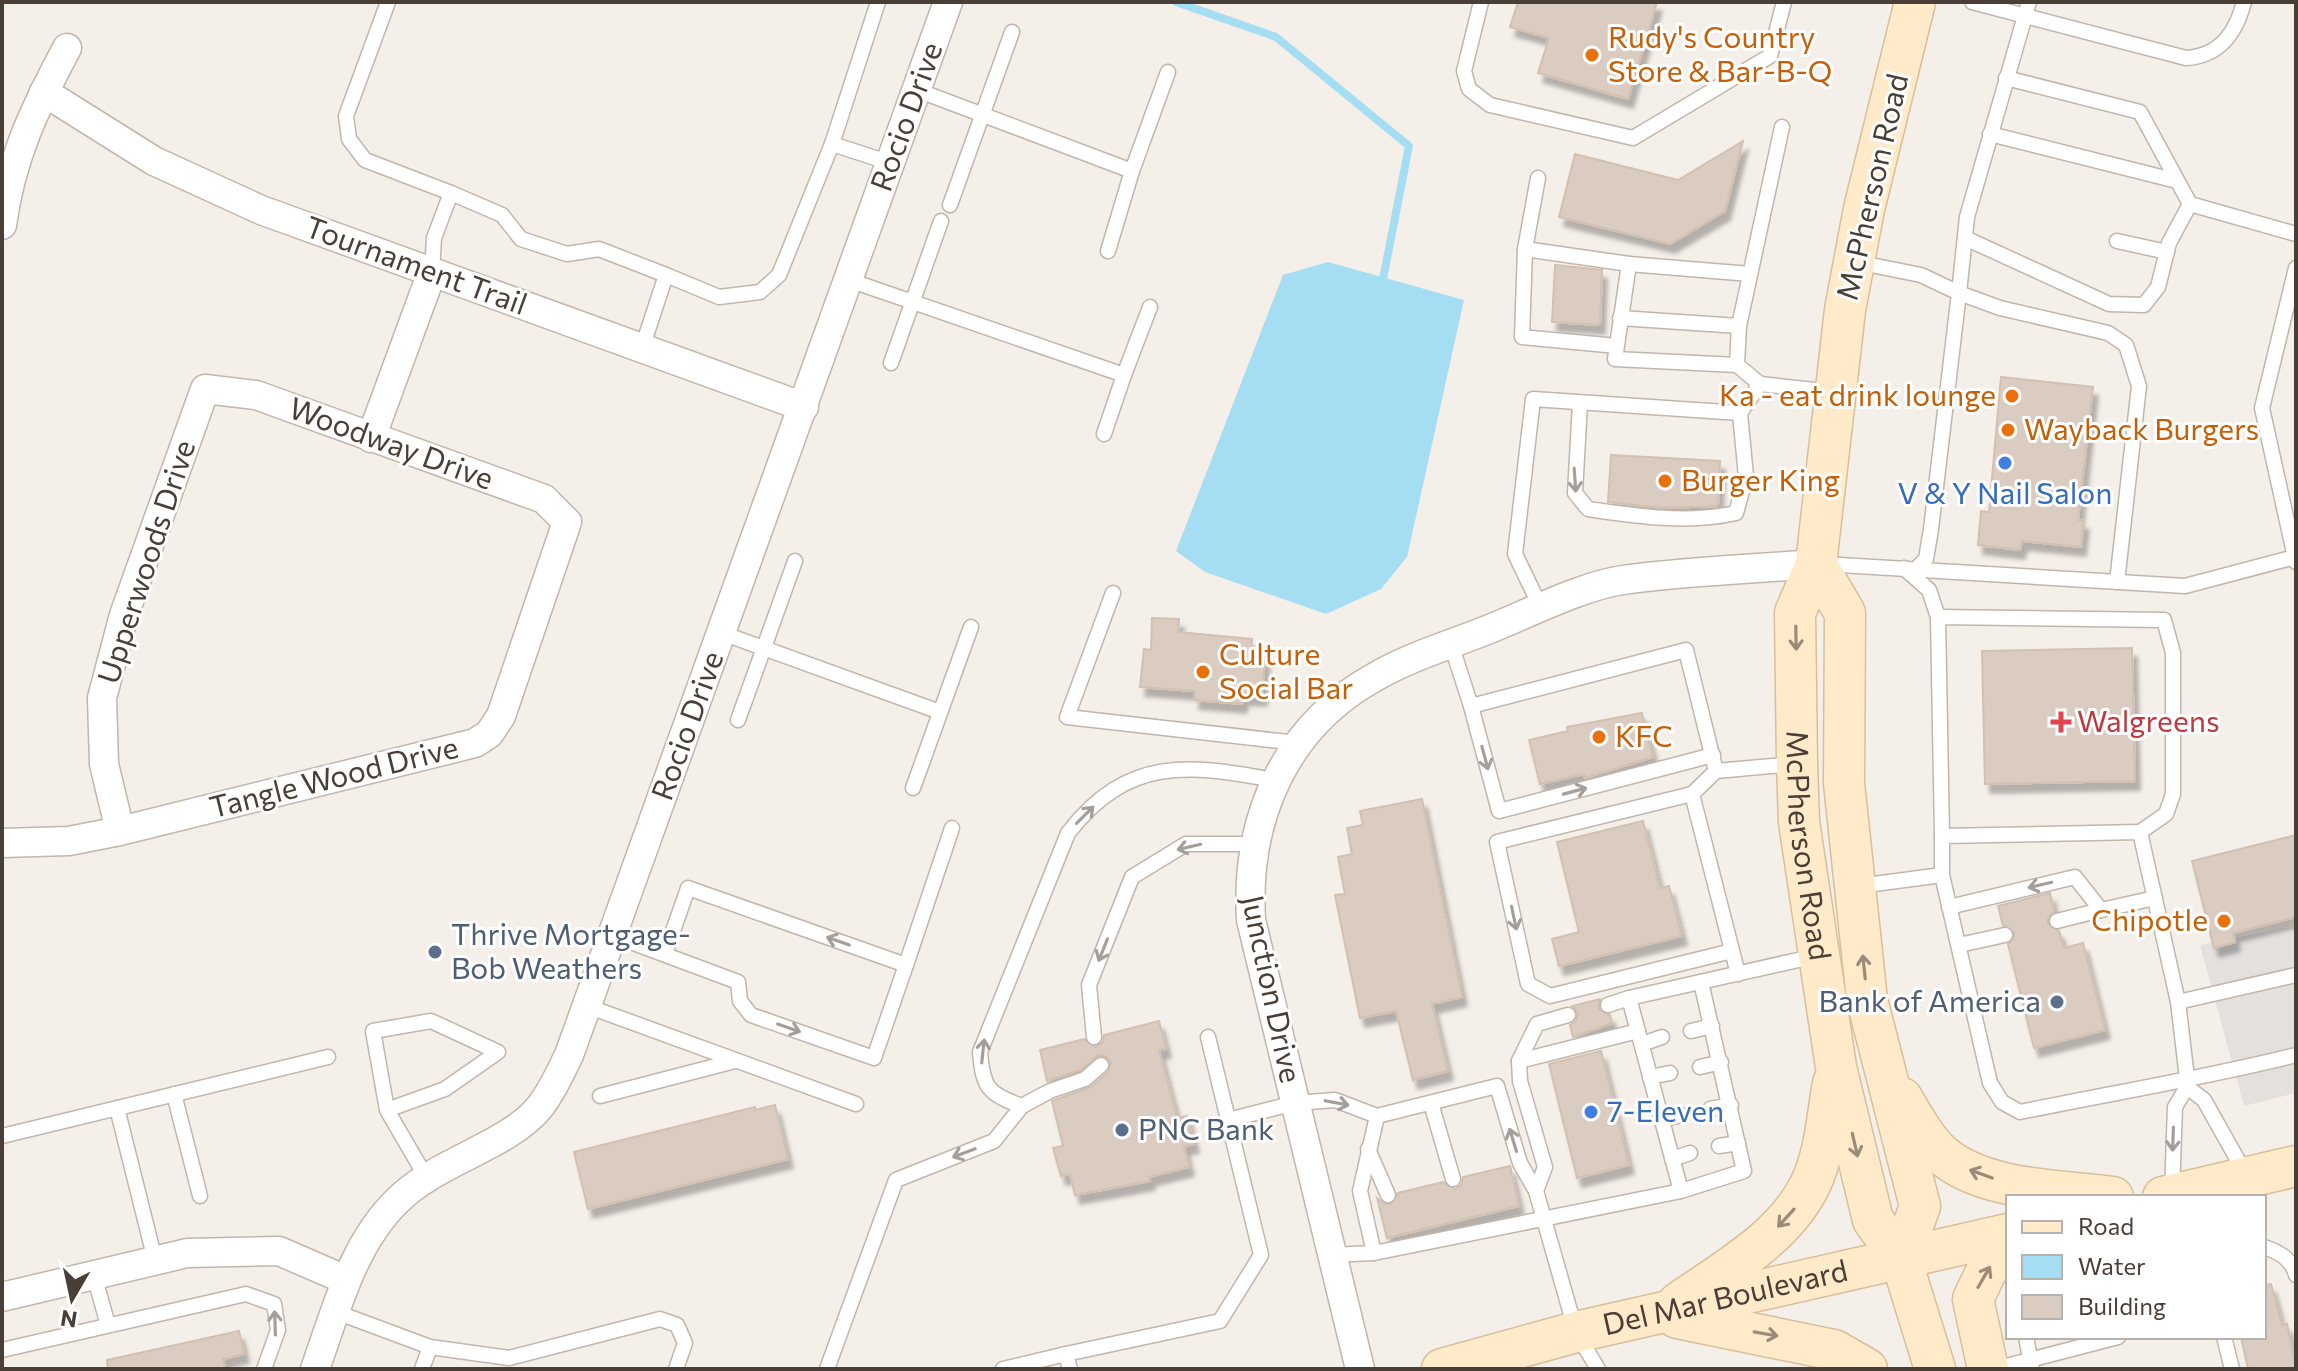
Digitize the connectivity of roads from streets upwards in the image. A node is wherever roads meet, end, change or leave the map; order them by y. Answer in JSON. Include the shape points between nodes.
{"nodes":[{"id":1,"x":948,"y":2,"type":"edge"},
{"id":2,"x":1915,"y":2,"type":"edge"},
{"id":3,"x":67,"y":48,"type":"dead end"},
{"id":4,"x":44,"y":92,"type":"junction"},
{"id":5,"x":2,"y":225,"type":"edge"},
{"id":6,"x":432,"y":272,"type":"junction"},
{"id":7,"x":205,"y":389,"type":"joint"},
{"id":8,"x":804,"y":407,"type":"junction"},
{"id":9,"x":371,"y":438,"type":"junction"},
{"id":10,"x":567,"y":522,"type":"joint"},
{"id":11,"x":1816,"y":564,"type":"junction"},
{"id":12,"x":120,"y":831,"type":"junction"},
{"id":13,"x":2,"y":843,"type":"edge"},
{"id":14,"x":1836,"y":1067,"type":"junction"},
{"id":15,"x":1885,"y":1071,"type":"junction"},
{"id":16,"x":2296,"y":1166,"type":"edge"},
{"id":17,"x":2099,"y":1195,"type":"edge"},
{"id":18,"x":2179,"y":1195,"type":"edge"},
{"id":19,"x":2006,"y":1234,"type":"edge"},
{"id":20,"x":2006,"y":1247,"type":"edge"},
{"id":21,"x":1901,"y":1259,"type":"junction"},
{"id":22,"x":346,"y":1280,"type":"junction"},
{"id":23,"x":2,"y":1297,"type":"edge"},
{"id":24,"x":1661,"y":1316,"type":"junction"},
{"id":25,"x":315,"y":1369,"type":"edge"},
{"id":26,"x":1360,"y":1369,"type":"edge"},
{"id":27,"x":1442,"y":1369,"type":"edge"},
{"id":28,"x":1867,"y":1369,"type":"edge"},
{"id":29,"x":1935,"y":1369,"type":"edge"},
{"id":30,"x":1988,"y":1369,"type":"edge"}],
"edges":[{"from":1,"to":8,"type":"street","name":"Rocio Drive"},
{"from":2,"to":11,"type":"main road","name":"McPherson Road","via":[[1854,262]]},
{"from":3,"to":4,"type":"street"},
{"from":4,"to":5,"type":"street","via":[[27,125]]},
{"from":4,"to":6,"type":"street","name":"Tournament Trail","via":[[154,161],[214,190]]},
{"from":6,"to":8,"type":"street","name":"Tournament Trail"},
{"from":6,"to":9,"type":"street"},
{"from":7,"to":9,"type":"street","name":"Woodway Drive","via":[[256,395]]},
{"from":7,"to":12,"type":"street","name":"Upperwoods Drive","via":[[124,615],[102,698],[104,764]]},
{"from":8,"to":22,"type":"street","name":"Rocio Drive","via":[[569,1055],[537,1110],[397,1200]]},
{"from":9,"to":10,"type":"street","name":"Woodway Drive","via":[[544,499]]},
{"from":10,"to":12,"type":"street","name":"Tangle Wood Drive","via":[[501,716],[489,734],[475,743]]},
{"from":11,"to":14,"type":"main road","name":"McPherson Road","one_way":true,"via":[[1795,613],[1799,822]]},
{"from":15,"to":11,"type":"main road","name":"McPherson Road","one_way":true,"via":[[1867,1000],[1844,783],[1845,613]]},
{"from":11,"to":26,"type":"street","name":"Junction Drive","via":[[1619,580],[1541,608],[1375,677],[1336,701],[1297,743],[1274,780],[1254,844],[1251,920]]},
{"from":12,"to":13,"type":"street","name":"Tangle Wood Drive","via":[[54,843]]},
{"from":14,"to":21,"type":"main road","name":"McPherson Road","one_way":true,"via":[[1873,1220]]},
{"from":14,"to":24,"type":"main road","one_way":true,"via":[[1811,1184],[1792,1213],[1759,1246]]},
{"from":17,"to":15,"type":"main road","one_way":true,"via":[[1996,1180],[1962,1167],[1940,1153]]},
{"from":15,"to":21,"type":"main road","name":"McPherson Road","via":[[1920,1206]]},
{"from":16,"to":18,"type":"main road"},
{"from":19,"to":21,"type":"main road","name":"Del Mar Boulevard"},
{"from":30,"to":20,"type":"main road","one_way":true,"via":[[1973,1299]]},
{"from":21,"to":24,"type":"main road","name":"Del Mar Boulevard"},
{"from":21,"to":29,"type":"main road","name":"McPherson Road"},
{"from":22,"to":23,"type":"street","via":[[279,1251],[187,1253]]},
{"from":22,"to":25,"type":"street","name":"Rocio Drive"},
{"from":24,"to":27,"type":"main road","name":"Del Mar Boulevard","via":[[1576,1332]]},
{"from":24,"to":28,"type":"main road","one_way":true,"via":[[1834,1350]]}]}
